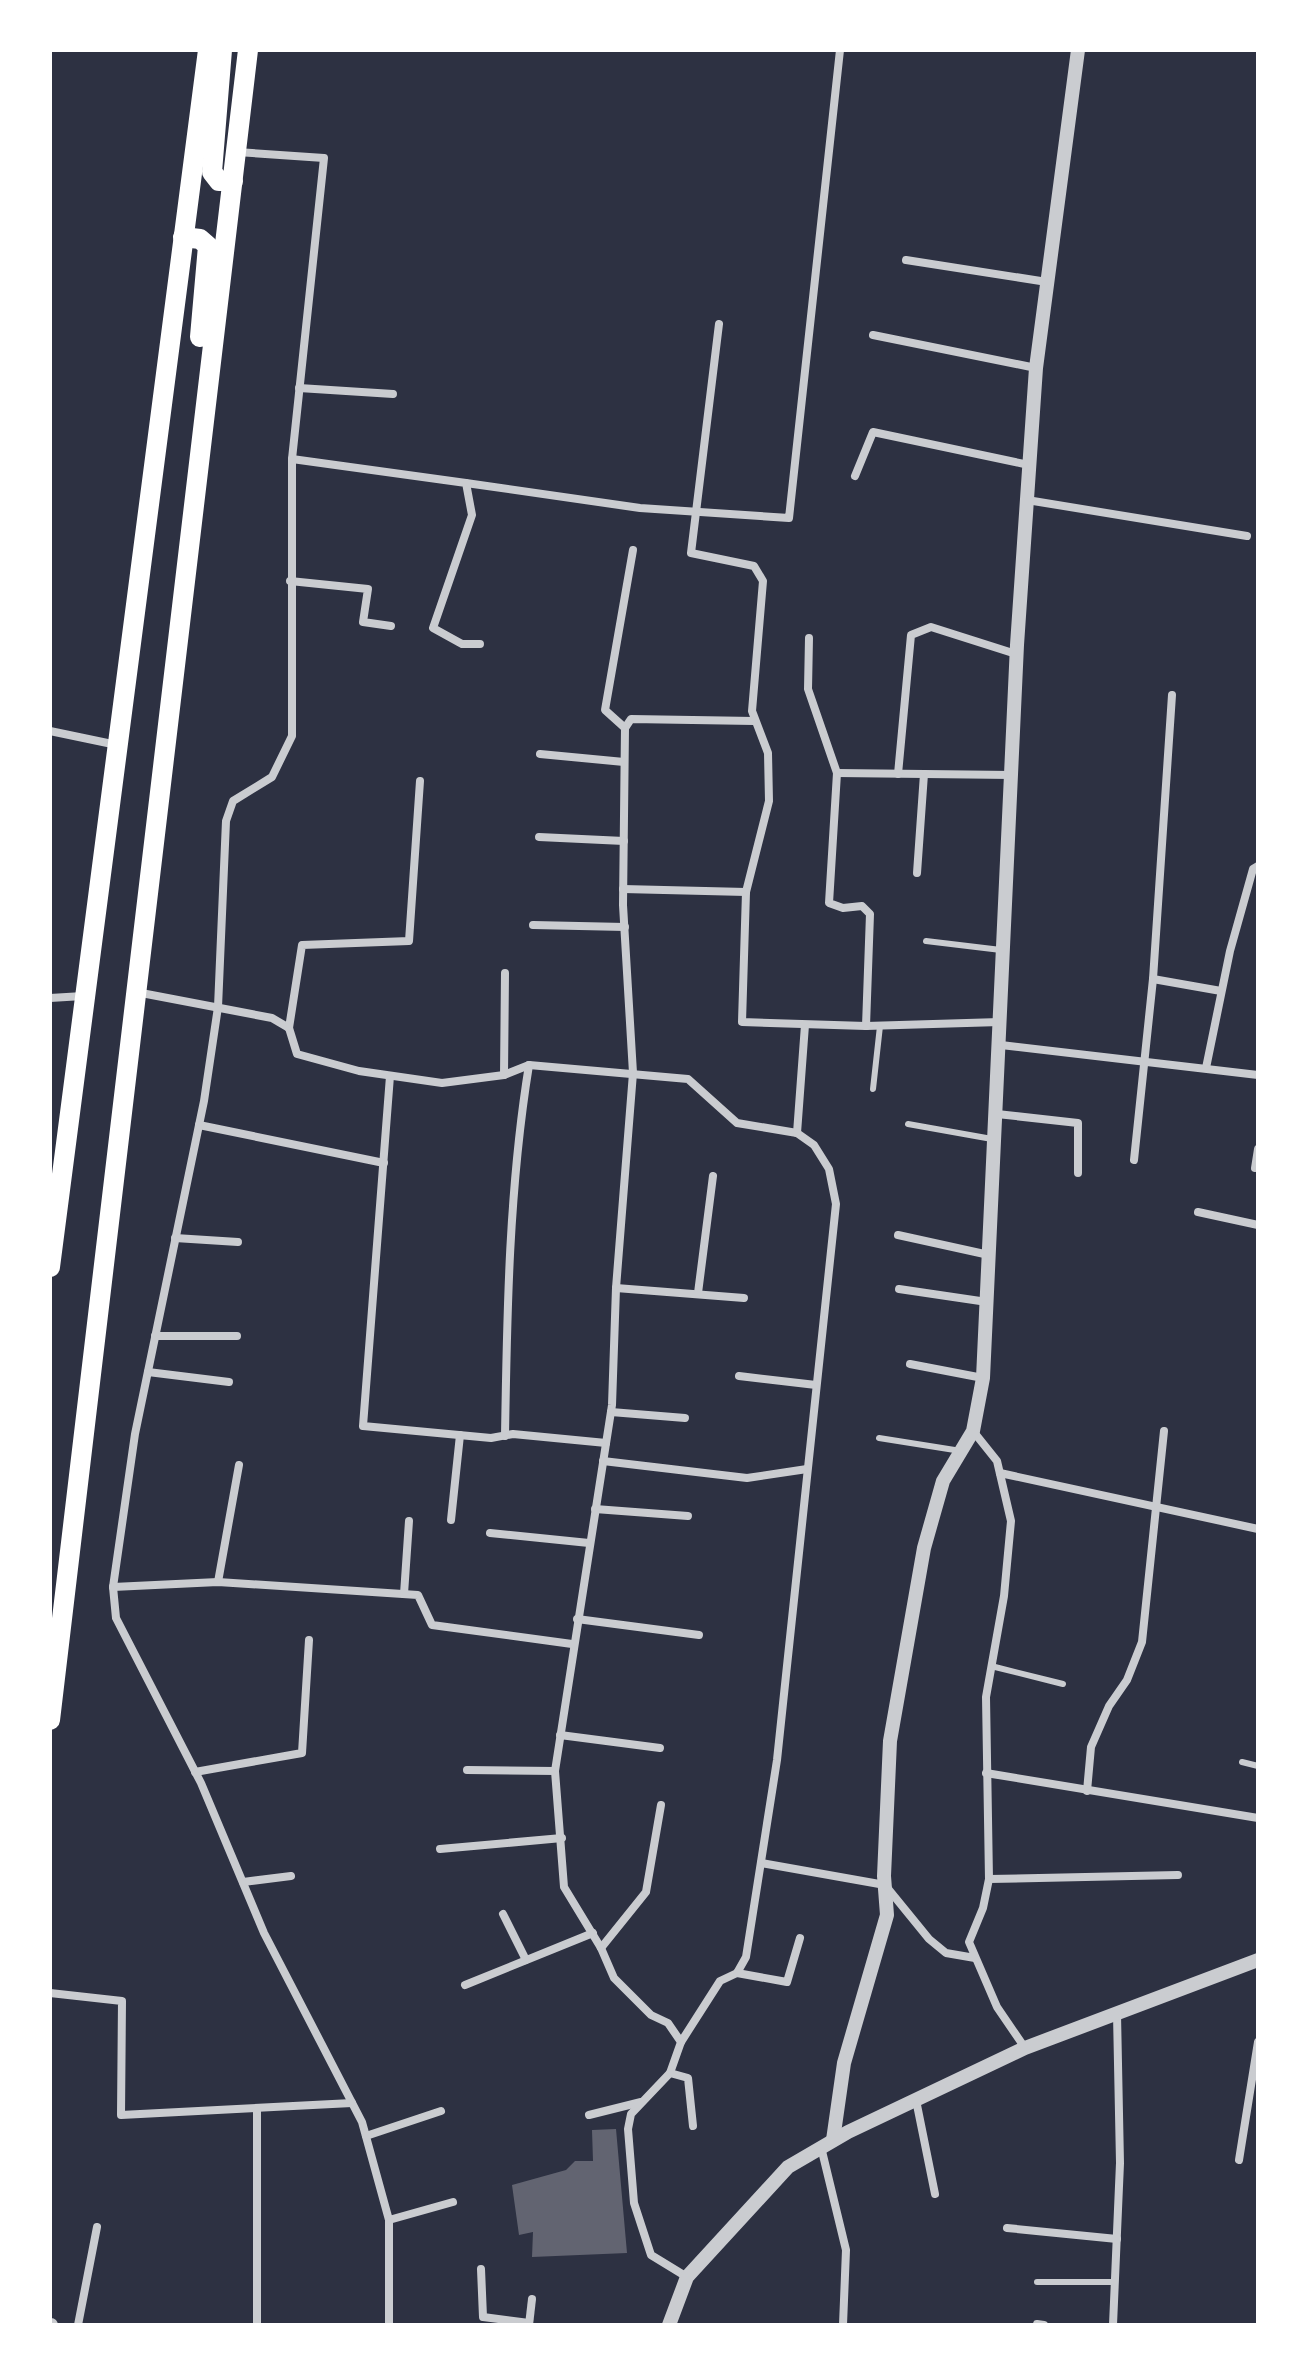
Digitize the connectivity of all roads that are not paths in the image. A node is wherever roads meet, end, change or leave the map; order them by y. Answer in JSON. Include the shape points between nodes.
{"nodes":[{"id":1,"x":208,"y":50,"type":"edge"},
{"id":2,"x":222,"y":50,"type":"edge"},
{"id":3,"x":248,"y":50,"type":"edge"},
{"id":4,"x":840,"y":50,"type":"edge"},
{"id":5,"x":1078,"y":50,"type":"edge"},
{"id":6,"x":236,"y":152,"type":"junction"},
{"id":7,"x":233,"y":181,"type":"junction"},
{"id":8,"x":183,"y":237,"type":"junction"},
{"id":9,"x":906,"y":260,"type":"dead end"},
{"id":10,"x":1047,"y":282,"type":"junction"},
{"id":11,"x":719,"y":324,"type":"dead end"},
{"id":12,"x":873,"y":335,"type":"dead end"},
{"id":13,"x":1036,"y":368,"type":"junction"},
{"id":14,"x":299,"y":388,"type":"junction"},
{"id":15,"x":393,"y":394,"type":"dead end"},
{"id":16,"x":206,"y":400,"type":"junction"},
{"id":17,"x":292,"y":459,"type":"junction"},
{"id":18,"x":1029,"y":465,"type":"junction"},
{"id":19,"x":855,"y":476,"type":"dead end"},
{"id":20,"x":466,"y":483,"type":"junction"},
{"id":21,"x":1027,"y":500,"type":"junction"},
{"id":22,"x":696,"y":513,"type":"junction"},
{"id":23,"x":1247,"y":536,"type":"dead end"},
{"id":24,"x":633,"y":550,"type":"dead end"},
{"id":25,"x":290,"y":581,"type":"junction"},
{"id":26,"x":391,"y":626,"type":"dead end"},
{"id":27,"x":809,"y":638,"type":"dead end"},
{"id":28,"x":480,"y":644,"type":"dead end"},
{"id":29,"x":1016,"y":654,"type":"junction"},
{"id":30,"x":1172,"y":695,"type":"dead end"},
{"id":31,"x":754,"y":721,"type":"junction"},
{"id":32,"x":625,"y":728,"type":"junction"},
{"id":33,"x":50,"y":731,"type":"edge"},
{"id":34,"x":117,"y":746,"type":"junction"},
{"id":35,"x":540,"y":754,"type":"dead end"},
{"id":36,"x":624,"y":762,"type":"junction"},
{"id":37,"x":837,"y":773,"type":"junction"},
{"id":38,"x":898,"y":774,"type":"junction"},
{"id":39,"x":924,"y":774,"type":"junction"},
{"id":40,"x":1012,"y":775,"type":"junction"},
{"id":41,"x":420,"y":781,"type":"dead end"},
{"id":42,"x":539,"y":837,"type":"dead end"},
{"id":43,"x":624,"y":841,"type":"junction"},
{"id":44,"x":1258,"y":866,"type":"edge"},
{"id":45,"x":917,"y":873,"type":"dead end"},
{"id":46,"x":623,"y":889,"type":"junction"},
{"id":47,"x":746,"y":892,"type":"junction"},
{"id":48,"x":533,"y":925,"type":"dead end"},
{"id":49,"x":625,"y":927,"type":"junction"},
{"id":50,"x":926,"y":941,"type":"dead end"},
{"id":51,"x":1004,"y":951,"type":"junction"},
{"id":52,"x":505,"y":973,"type":"dead end"},
{"id":53,"x":1153,"y":979,"type":"junction"},
{"id":54,"x":1221,"y":991,"type":"junction"},
{"id":55,"x":135,"y":992,"type":"junction"},
{"id":56,"x":84,"y":996,"type":"junction"},
{"id":57,"x":50,"y":998,"type":"edge"},
{"id":58,"x":218,"y":1007,"type":"junction"},
{"id":59,"x":1001,"y":1022,"type":"junction"},
{"id":60,"x":805,"y":1025,"type":"junction"},
{"id":61,"x":866,"y":1026,"type":"junction"},
{"id":62,"x":880,"y":1026,"type":"junction"},
{"id":63,"x":289,"y":1028,"type":"junction"},
{"id":64,"x":1001,"y":1045,"type":"junction"},
{"id":65,"x":1146,"y":1062,"type":"junction"},
{"id":66,"x":529,"y":1065,"type":"junction"},
{"id":67,"x":1206,"y":1068,"type":"junction"},
{"id":68,"x":633,"y":1073,"type":"junction"},
{"id":69,"x":504,"y":1075,"type":"junction"},
{"id":70,"x":1258,"y":1075,"type":"edge"},
{"id":71,"x":390,"y":1076,"type":"junction"},
{"id":72,"x":873,"y":1089,"type":"dead end"},
{"id":73,"x":997,"y":1114,"type":"junction"},
{"id":74,"x":908,"y":1124,"type":"dead end"},
{"id":75,"x":199,"y":1125,"type":"junction"},
{"id":76,"x":797,"y":1133,"type":"junction"},
{"id":77,"x":996,"y":1140,"type":"junction"},
{"id":78,"x":1258,"y":1149,"type":"edge"},
{"id":79,"x":1134,"y":1160,"type":"dead end"},
{"id":80,"x":384,"y":1163,"type":"junction"},
{"id":81,"x":1255,"y":1168,"type":"dead end"},
{"id":82,"x":1078,"y":1173,"type":"dead end"},
{"id":83,"x":713,"y":1176,"type":"dead end"},
{"id":84,"x":1198,"y":1212,"type":"dead end"},
{"id":85,"x":1258,"y":1225,"type":"edge"},
{"id":86,"x":898,"y":1235,"type":"dead end"},
{"id":87,"x":175,"y":1238,"type":"junction"},
{"id":88,"x":238,"y":1242,"type":"dead end"},
{"id":89,"x":990,"y":1255,"type":"junction"},
{"id":90,"x":50,"y":1267,"type":"edge"},
{"id":91,"x":616,"y":1288,"type":"junction"},
{"id":92,"x":899,"y":1289,"type":"dead end"},
{"id":93,"x":698,"y":1293,"type":"junction"},
{"id":94,"x":744,"y":1298,"type":"dead end"},
{"id":95,"x":987,"y":1302,"type":"junction"},
{"id":96,"x":155,"y":1336,"type":"junction"},
{"id":97,"x":237,"y":1336,"type":"dead end"},
{"id":98,"x":910,"y":1364,"type":"dead end"},
{"id":99,"x":148,"y":1372,"type":"junction"},
{"id":100,"x":739,"y":1376,"type":"dead end"},
{"id":101,"x":983,"y":1378,"type":"junction"},
{"id":102,"x":229,"y":1382,"type":"dead end"},
{"id":103,"x":816,"y":1385,"type":"junction"},
{"id":104,"x":611,"y":1412,"type":"junction"},
{"id":105,"x":685,"y":1418,"type":"dead end"},
{"id":106,"x":973,"y":1431,"type":"junction"},
{"id":107,"x":1164,"y":1431,"type":"dead end"},
{"id":108,"x":460,"y":1435,"type":"junction"},
{"id":109,"x":505,"y":1436,"type":"junction"},
{"id":110,"x":879,"y":1438,"type":"dead end"},
{"id":111,"x":606,"y":1443,"type":"junction"},
{"id":112,"x":961,"y":1451,"type":"junction"},
{"id":113,"x":603,"y":1461,"type":"junction"},
{"id":114,"x":239,"y":1465,"type":"dead end"},
{"id":115,"x":807,"y":1469,"type":"junction"},
{"id":116,"x":1000,"y":1473,"type":"junction"},
{"id":117,"x":1158,"y":1505,"type":"junction"},
{"id":118,"x":595,"y":1509,"type":"junction"},
{"id":119,"x":688,"y":1516,"type":"dead end"},
{"id":120,"x":451,"y":1520,"type":"dead end"},
{"id":121,"x":409,"y":1521,"type":"dead end"},
{"id":122,"x":1258,"y":1529,"type":"edge"},
{"id":123,"x":490,"y":1533,"type":"dead end"},
{"id":124,"x":589,"y":1543,"type":"junction"},
{"id":125,"x":218,"y":1582,"type":"junction"},
{"id":126,"x":113,"y":1587,"type":"junction"},
{"id":127,"x":404,"y":1594,"type":"junction"},
{"id":128,"x":577,"y":1619,"type":"junction"},
{"id":129,"x":699,"y":1635,"type":"dead end"},
{"id":130,"x":309,"y":1640,"type":"dead end"},
{"id":131,"x":572,"y":1644,"type":"junction"},
{"id":132,"x":991,"y":1666,"type":"junction"},
{"id":133,"x":1063,"y":1684,"type":"dead end"},
{"id":134,"x":50,"y":1720,"type":"edge"},
{"id":135,"x":560,"y":1735,"type":"junction"},
{"id":136,"x":660,"y":1748,"type":"dead end"},
{"id":137,"x":1242,"y":1762,"type":"dead end"},
{"id":138,"x":1258,"y":1766,"type":"edge"},
{"id":139,"x":467,"y":1770,"type":"dead end"},
{"id":140,"x":555,"y":1771,"type":"junction"},
{"id":141,"x":195,"y":1772,"type":"junction"},
{"id":142,"x":986,"y":1773,"type":"junction"},
{"id":143,"x":1087,"y":1791,"type":"junction"},
{"id":144,"x":661,"y":1805,"type":"dead end"},
{"id":145,"x":1258,"y":1818,"type":"edge"},
{"id":146,"x":562,"y":1838,"type":"junction"},
{"id":147,"x":440,"y":1849,"type":"dead end"},
{"id":148,"x":761,"y":1863,"type":"junction"},
{"id":149,"x":1178,"y":1875,"type":"dead end"},
{"id":150,"x":291,"y":1876,"type":"dead end"},
{"id":151,"x":989,"y":1879,"type":"junction"},
{"id":152,"x":243,"y":1882,"type":"junction"},
{"id":153,"x":885,"y":1885,"type":"junction"},
{"id":154,"x":503,"y":1914,"type":"dead end"},
{"id":155,"x":593,"y":1933,"type":"junction"},
{"id":156,"x":800,"y":1938,"type":"dead end"},
{"id":157,"x":601,"y":1948,"type":"junction"},
{"id":158,"x":975,"y":1958,"type":"junction"},
{"id":159,"x":526,"y":1960,"type":"junction"},
{"id":160,"x":1258,"y":1960,"type":"edge"},
{"id":161,"x":737,"y":1973,"type":"junction"},
{"id":162,"x":465,"y":1985,"type":"dead end"},
{"id":163,"x":50,"y":1993,"type":"edge"},
{"id":164,"x":1117,"y":2014,"type":"junction"},
{"id":165,"x":681,"y":2042,"type":"junction"},
{"id":166,"x":1258,"y":2042,"type":"edge"},
{"id":167,"x":1025,"y":2048,"type":"junction"},
{"id":168,"x":670,"y":2073,"type":"junction"},
{"id":169,"x":916,"y":2100,"type":"junction"},
{"id":170,"x":642,"y":2102,"type":"junction"},
{"id":171,"x":352,"y":2103,"type":"junction"},
{"id":172,"x":257,"y":2109,"type":"junction"},
{"id":173,"x":441,"y":2111,"type":"dead end"},
{"id":174,"x":589,"y":2115,"type":"dead end"},
{"id":175,"x":693,"y":2126,"type":"dead end"},
{"id":176,"x":366,"y":2136,"type":"junction"},
{"id":177,"x":827,"y":2144,"type":"junction"},
{"id":178,"x":1239,"y":2160,"type":"dead end"},
{"id":179,"x":935,"y":2194,"type":"dead end"},
{"id":180,"x":453,"y":2202,"type":"dead end"},
{"id":181,"x":389,"y":2220,"type":"junction"},
{"id":182,"x":97,"y":2227,"type":"dead end"},
{"id":183,"x":1007,"y":2228,"type":"dead end"},
{"id":184,"x":1117,"y":2239,"type":"junction"},
{"id":185,"x":481,"y":2269,"type":"dead end"},
{"id":186,"x":687,"y":2277,"type":"junction"},
{"id":187,"x":1037,"y":2282,"type":"dead end"},
{"id":188,"x":1115,"y":2282,"type":"junction"},
{"id":189,"x":532,"y":2299,"type":"dead end"},
{"id":190,"x":844,"y":2322,"type":"edge"},
{"id":191,"x":529,"y":2324,"type":"edge"},
{"id":192,"x":1037,"y":2324,"type":"edge"},
{"id":193,"x":78,"y":2325,"type":"edge"},
{"id":194,"x":257,"y":2325,"type":"edge"},
{"id":195,"x":389,"y":2325,"type":"edge"},
{"id":196,"x":669,"y":2325,"type":"edge"},
{"id":197,"x":855,"y":2325,"type":"edge"},
{"id":198,"x":1044,"y":2325,"type":"edge"},
{"id":199,"x":1113,"y":2325,"type":"edge"}],
"edges":[{"from":1,"to":8,"type":"main road"},
{"from":2,"to":7,"type":"main road","via":[[212,172],[219,181]]},
{"from":3,"to":6,"type":"main road"},
{"from":4,"to":22,"type":"street","via":[[789,518]]},
{"from":5,"to":10,"type":"street"},
{"from":6,"to":7,"type":"main road"},
{"from":6,"to":14,"type":"street","via":[[324,158]]},
{"from":7,"to":16,"type":"main road"},
{"from":8,"to":16,"type":"main road","via":[[208,246],[199,345]]},
{"from":8,"to":34,"type":"main road"},
{"from":9,"to":10,"type":"street"},
{"from":10,"to":13,"type":"street"},
{"from":11,"to":22,"type":"street"},
{"from":12,"to":13,"type":"street"},
{"from":13,"to":18,"type":"street"},
{"from":14,"to":15,"type":"street"},
{"from":14,"to":17,"type":"street"},
{"from":16,"to":55,"type":"main road"},
{"from":17,"to":20,"type":"street"},
{"from":17,"to":25,"type":"street"},
{"from":18,"to":19,"type":"street","via":[[873,432]]},
{"from":18,"to":21,"type":"street"},
{"from":20,"to":22,"type":"street"},
{"from":20,"to":28,"type":"street","via":[[472,515],[433,628],[462,644]]},
{"from":21,"to":23,"type":"street"},
{"from":21,"to":29,"type":"street"},
{"from":22,"to":31,"type":"street","via":[[691,553],[754,566],[763,581]]},
{"from":24,"to":32,"type":"street","via":[[605,710]]},
{"from":25,"to":26,"type":"street","via":[[368,589],[363,622]]},
{"from":25,"to":58,"type":"street","via":[[292,736],[272,777],[233,801],[226,821]]},
{"from":27,"to":37,"type":"street","via":[[808,689]]},
{"from":29,"to":38,"type":"street","via":[[931,627],[911,635]]},
{"from":29,"to":40,"type":"street"},
{"from":30,"to":53,"type":"street"},
{"from":31,"to":32,"type":"street","via":[[631,719]]},
{"from":31,"to":47,"type":"street","via":[[768,753],[769,801]]},
{"from":32,"to":36,"type":"street"},
{"from":33,"to":34,"type":"street"},
{"from":34,"to":56,"type":"main road"},
{"from":35,"to":36,"type":"street"},
{"from":36,"to":43,"type":"street"},
{"from":37,"to":38,"type":"street"},
{"from":37,"to":61,"type":"street","via":[[829,903],[862,906],[870,914]]},
{"from":38,"to":39,"type":"street"},
{"from":39,"to":40,"type":"street"},
{"from":39,"to":45,"type":"street"},
{"from":40,"to":51,"type":"street"},
{"from":41,"to":63,"type":"street","via":[[409,941],[302,945]]},
{"from":42,"to":43,"type":"street"},
{"from":43,"to":46,"type":"street"},
{"from":44,"to":54,"type":"street","via":[[1249,882]]},
{"from":46,"to":47,"type":"street"},
{"from":46,"to":49,"type":"street"},
{"from":47,"to":60,"type":"street","via":[[742,1022]]},
{"from":48,"to":49,"type":"street"},
{"from":49,"to":68,"type":"street"},
{"from":50,"to":51,"type":"lane"},
{"from":51,"to":59,"type":"street"},
{"from":52,"to":69,"type":"street"},
{"from":53,"to":54,"type":"street"},
{"from":53,"to":65,"type":"street"},
{"from":54,"to":67,"type":"street"},
{"from":55,"to":58,"type":"street"},
{"from":55,"to":134,"type":"main road"},
{"from":56,"to":57,"type":"street"},
{"from":56,"to":90,"type":"main road"},
{"from":58,"to":63,"type":"street","via":[[272,1018]]},
{"from":58,"to":75,"type":"street"},
{"from":59,"to":62,"type":"street"},
{"from":59,"to":64,"type":"street"},
{"from":60,"to":61,"type":"street"},
{"from":60,"to":76,"type":"street"},
{"from":61,"to":62,"type":"street"},
{"from":62,"to":72,"type":"lane"},
{"from":63,"to":71,"type":"street","via":[[297,1054]]},
{"from":64,"to":65,"type":"street"},
{"from":64,"to":73,"type":"street"},
{"from":65,"to":67,"type":"street"},
{"from":65,"to":79,"type":"street"},
{"from":66,"to":68,"type":"street"},
{"from":66,"to":69,"type":"street"},
{"from":66,"to":109,"type":"street","via":[[515,1151]]},
{"from":67,"to":70,"type":"street"},
{"from":68,"to":76,"type":"street","via":[[688,1079],[737,1123]]},
{"from":68,"to":91,"type":"street"},
{"from":69,"to":71,"type":"street","via":[[442,1083]]},
{"from":71,"to":80,"type":"street"},
{"from":73,"to":77,"type":"street"},
{"from":73,"to":82,"type":"street","via":[[1078,1123]]},
{"from":74,"to":77,"type":"lane"},
{"from":75,"to":80,"type":"street"},
{"from":75,"to":87,"type":"street"},
{"from":76,"to":103,"type":"street","via":[[814,1145],[829,1169],[836,1204]]},
{"from":77,"to":89,"type":"street"},
{"from":78,"to":81,"type":"street"},
{"from":80,"to":108,"type":"street","via":[[363,1426]]},
{"from":83,"to":93,"type":"street"},
{"from":84,"to":85,"type":"street"},
{"from":86,"to":89,"type":"street"},
{"from":87,"to":88,"type":"street"},
{"from":87,"to":96,"type":"street"},
{"from":89,"to":95,"type":"street"},
{"from":91,"to":93,"type":"street"},
{"from":91,"to":104,"type":"street"},
{"from":92,"to":95,"type":"street"},
{"from":93,"to":94,"type":"street"},
{"from":95,"to":101,"type":"street"},
{"from":96,"to":97,"type":"street"},
{"from":96,"to":99,"type":"street"},
{"from":98,"to":101,"type":"street"},
{"from":99,"to":102,"type":"street"},
{"from":99,"to":126,"type":"street"},
{"from":100,"to":103,"type":"street"},
{"from":101,"to":106,"type":"street"},
{"from":103,"to":115,"type":"street"},
{"from":104,"to":105,"type":"street"},
{"from":104,"to":111,"type":"street"},
{"from":106,"to":112,"type":"street"},
{"from":106,"to":116,"type":"street"},
{"from":107,"to":117,"type":"street"},
{"from":108,"to":109,"type":"street"},
{"from":108,"to":120,"type":"street"},
{"from":109,"to":111,"type":"street"},
{"from":110,"to":112,"type":"lane"},
{"from":111,"to":113,"type":"street"},
{"from":112,"to":153,"type":"street","via":[[943,1481],[924,1548],[890,1741]]},
{"from":113,"to":115,"type":"street","via":[[747,1478]]},
{"from":113,"to":118,"type":"street"},
{"from":114,"to":125,"type":"street"},
{"from":115,"to":148,"type":"street"},
{"from":116,"to":117,"type":"street"},
{"from":116,"to":132,"type":"street","via":[[1011,1521]]},
{"from":117,"to":122,"type":"street"},
{"from":117,"to":143,"type":"street","via":[[1142,1642],[1091,1747]]},
{"from":118,"to":119,"type":"street"},
{"from":118,"to":124,"type":"street"},
{"from":121,"to":127,"type":"street"},
{"from":123,"to":124,"type":"street"},
{"from":124,"to":128,"type":"street"},
{"from":125,"to":126,"type":"street"},
{"from":125,"to":127,"type":"street"},
{"from":126,"to":141,"type":"street","via":[[116,1618]]},
{"from":127,"to":131,"type":"street","via":[[418,1595],[432,1625]]},
{"from":128,"to":129,"type":"street"},
{"from":128,"to":131,"type":"street"},
{"from":130,"to":141,"type":"street","via":[[302,1753]]},
{"from":131,"to":135,"type":"street"},
{"from":132,"to":133,"type":"lane"},
{"from":132,"to":142,"type":"street"},
{"from":135,"to":136,"type":"street"},
{"from":135,"to":140,"type":"street"},
{"from":137,"to":138,"type":"lane"},
{"from":139,"to":140,"type":"street"},
{"from":140,"to":146,"type":"street"},
{"from":141,"to":152,"type":"street"},
{"from":142,"to":143,"type":"street"},
{"from":142,"to":151,"type":"street"},
{"from":143,"to":145,"type":"street"},
{"from":144,"to":157,"type":"street","via":[[646,1892]]},
{"from":146,"to":147,"type":"street"},
{"from":146,"to":155,"type":"street","via":[[564,1887]]},
{"from":148,"to":153,"type":"street"},
{"from":148,"to":161,"type":"street","via":[[746,1957]]},
{"from":149,"to":151,"type":"street"},
{"from":150,"to":152,"type":"street"},
{"from":151,"to":158,"type":"street","via":[[969,1942]]},
{"from":152,"to":171,"type":"street"},
{"from":153,"to":158,"type":"street","via":[[937,1946]]},
{"from":153,"to":177,"type":"street","via":[[887,1915],[844,2063]]},
{"from":154,"to":159,"type":"street"},
{"from":155,"to":157,"type":"street"},
{"from":155,"to":159,"type":"street"},
{"from":156,"to":161,"type":"street","via":[[787,1982]]},
{"from":157,"to":165,"type":"street","via":[[614,1978],[651,2015],[668,2023]]},
{"from":158,"to":167,"type":"street","via":[[997,2007]]},
{"from":159,"to":162,"type":"street"},
{"from":160,"to":164,"type":"street"},
{"from":161,"to":165,"type":"street","via":[[720,1981]]},
{"from":163,"to":172,"type":"street","via":[[122,2001],[121,2115]]},
{"from":164,"to":167,"type":"street"},
{"from":164,"to":184,"type":"street"},
{"from":165,"to":168,"type":"street"},
{"from":166,"to":178,"type":"street"},
{"from":167,"to":169,"type":"street"},
{"from":168,"to":170,"type":"street"},
{"from":168,"to":175,"type":"street","via":[[688,2078]]},
{"from":169,"to":177,"type":"street"},
{"from":169,"to":179,"type":"street"},
{"from":170,"to":174,"type":"street"},
{"from":170,"to":186,"type":"street","via":[[631,2114],[628,2129],[634,2203],[651,2255]]},
{"from":171,"to":172,"type":"street"},
{"from":171,"to":176,"type":"street"},
{"from":172,"to":194,"type":"street"},
{"from":173,"to":176,"type":"street"},
{"from":176,"to":181,"type":"street"},
{"from":177,"to":186,"type":"street","via":[[788,2167]]},
{"from":177,"to":190,"type":"street","via":[[846,2250]]},
{"from":180,"to":181,"type":"street"},
{"from":181,"to":195,"type":"street"},
{"from":182,"to":193,"type":"street"},
{"from":183,"to":184,"type":"street"},
{"from":184,"to":188,"type":"street"},
{"from":185,"to":191,"type":"street","via":[[483,2317]]},
{"from":186,"to":196,"type":"street"},
{"from":187,"to":188,"type":"lane"},
{"from":188,"to":199,"type":"street"},
{"from":189,"to":191,"type":"street"},
{"from":190,"to":197,"type":"street"},
{"from":192,"to":198,"type":"street"}]}
